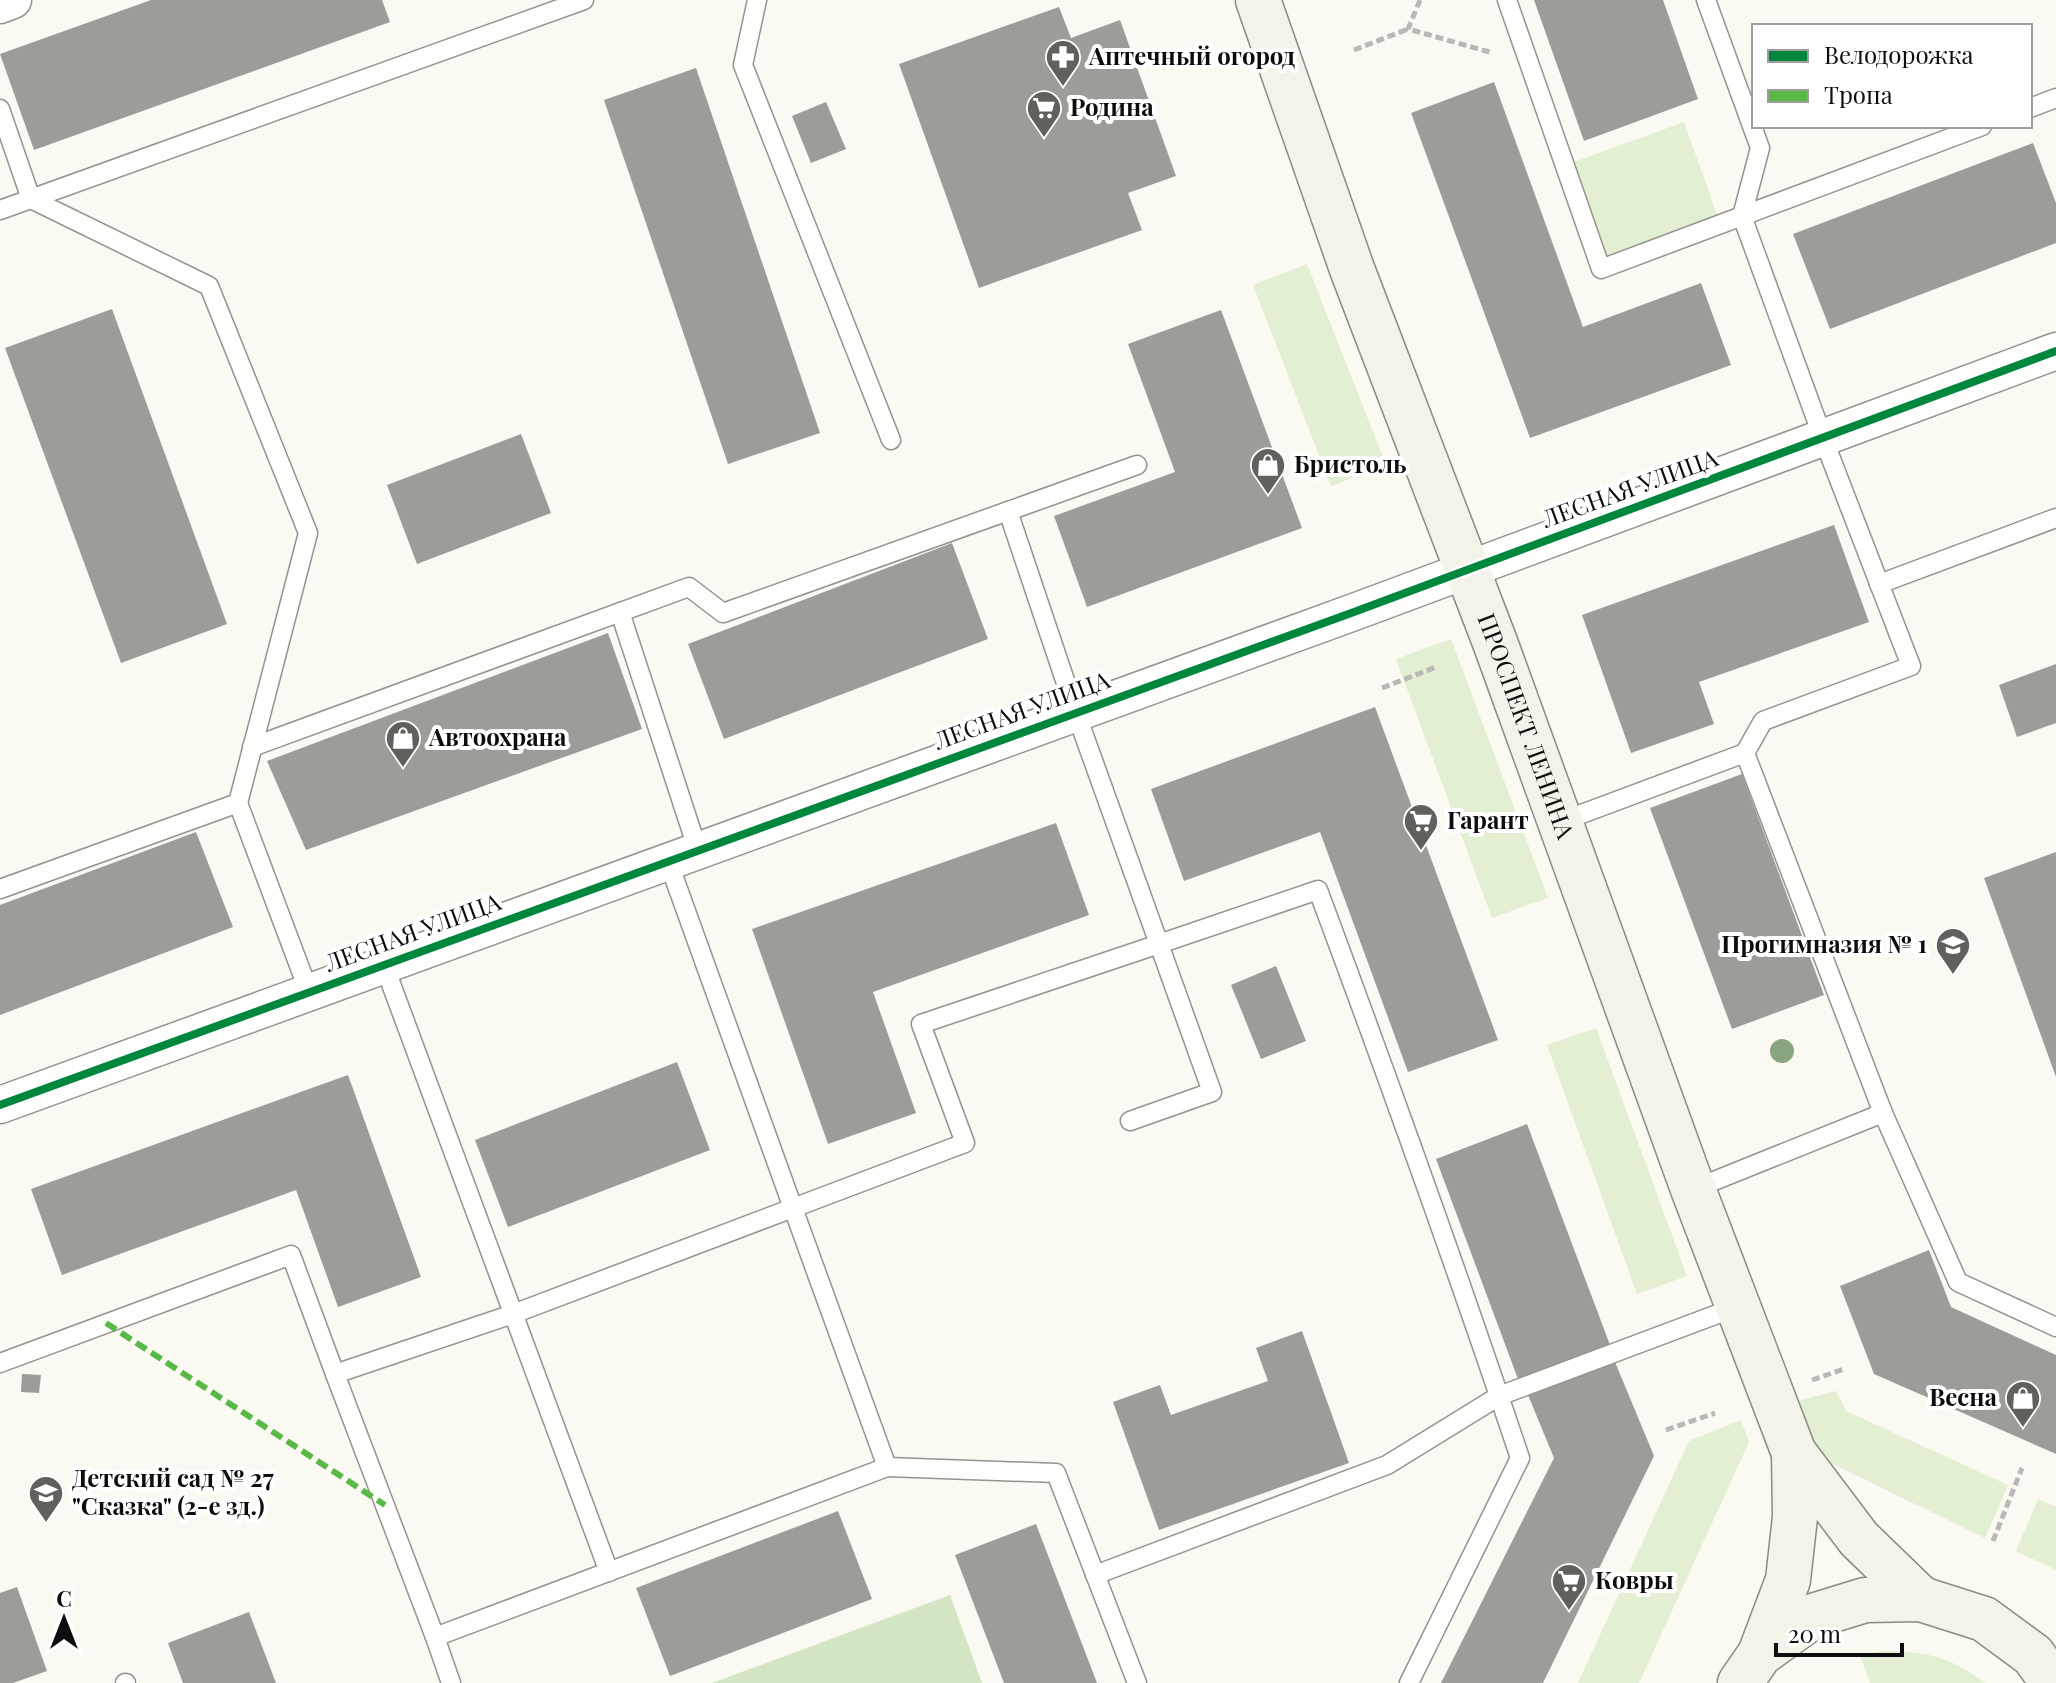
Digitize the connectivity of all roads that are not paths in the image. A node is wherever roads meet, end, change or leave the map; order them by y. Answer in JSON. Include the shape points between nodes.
{"nodes":[{"id":1,"x":13,"y":0,"type":"edge"},
{"id":2,"x":584,"y":0,"type":"edge"},
{"id":3,"x":757,"y":0,"type":"edge"},
{"id":4,"x":1258,"y":0,"type":"edge"},
{"id":5,"x":1507,"y":0,"type":"edge"},
{"id":6,"x":1706,"y":0,"type":"edge"},
{"id":7,"x":0,"y":5,"type":"edge"},
{"id":8,"x":2056,"y":98,"type":"edge"},
{"id":9,"x":2032,"y":107,"type":"edge"},
{"id":10,"x":0,"y":109,"type":"edge"},
{"id":11,"x":1752,"y":126,"type":"edge"},
{"id":12,"x":1753,"y":128,"type":"edge"},
{"id":13,"x":1977,"y":128,"type":"edge"},
{"id":14,"x":31,"y":199,"type":"junction"},
{"id":15,"x":0,"y":210,"type":"edge"},
{"id":16,"x":1742,"y":216,"type":"junction"},
{"id":17,"x":2056,"y":351,"type":"edge"},
{"id":18,"x":1823,"y":438,"type":"junction"},
{"id":19,"x":891,"y":440,"type":"dead end"},
{"id":20,"x":1137,"y":465,"type":"dead end"},
{"id":21,"x":1008,"y":511,"type":"junction"},
{"id":22,"x":2056,"y":518,"type":"edge"},
{"id":23,"x":1467,"y":570,"type":"junction"},
{"id":24,"x":1879,"y":584,"type":"junction"},
{"id":25,"x":620,"y":612,"type":"junction"},
{"id":26,"x":1076,"y":713,"type":"junction"},
{"id":27,"x":252,"y":747,"type":"junction"},
{"id":28,"x":1745,"y":753,"type":"junction"},
{"id":29,"x":238,"y":803,"type":"junction"},
{"id":30,"x":1560,"y":822,"type":"junction"},
{"id":31,"x":683,"y":856,"type":"junction"},
{"id":32,"x":0,"y":889,"type":"edge"},
{"id":33,"x":1159,"y":944,"type":"junction"},
{"id":34,"x":384,"y":965,"type":"junction"},
{"id":35,"x":309,"y":992,"type":"junction"},
{"id":36,"x":0,"y":1105,"type":"edge"},
{"id":37,"x":1883,"y":1113,"type":"junction"},
{"id":38,"x":1130,"y":1121,"type":"dead end"},
{"id":39,"x":1693,"y":1189,"type":"junction"},
{"id":40,"x":793,"y":1208,"type":"junction"},
{"id":41,"x":1739,"y":1306,"type":"junction"},
{"id":42,"x":513,"y":1314,"type":"junction"},
{"id":43,"x":2056,"y":1327,"type":"edge"},
{"id":44,"x":0,"y":1363,"type":"edge"},
{"id":45,"x":335,"y":1374,"type":"junction"},
{"id":46,"x":1499,"y":1396,"type":"junction"},
{"id":47,"x":1794,"y":1453,"type":"junction"},
{"id":48,"x":887,"y":1467,"type":"junction"},
{"id":49,"x":609,"y":1572,"type":"junction"},
{"id":50,"x":1095,"y":1575,"type":"junction"},
{"id":51,"x":1921,"y":1599,"type":"junction"},
{"id":52,"x":435,"y":1637,"type":"junction"},
{"id":53,"x":1750,"y":1668,"type":"edge"},
{"id":54,"x":451,"y":1683,"type":"edge"},
{"id":55,"x":1137,"y":1683,"type":"edge"},
{"id":56,"x":1409,"y":1683,"type":"edge"},
{"id":57,"x":2053,"y":1683,"type":"edge"}],
"edges":[{"from":1,"to":7,"type":"street"},
{"from":2,"to":14,"type":"lane"},
{"from":3,"to":19,"type":"lane","via":[[743,65]]},
{"from":4,"to":23,"type":"main road","name":"ПРОСПЕКТ ЛЕНИНА","via":[[1357,283]]},
{"from":5,"to":16,"type":"lane","via":[[1601,269]]},
{"from":6,"to":11,"type":"lane"},
{"from":8,"to":9,"type":"lane"},
{"from":10,"to":14,"type":"lane"},
{"from":12,"to":16,"type":"lane","via":[[1760,148]]},
{"from":13,"to":16,"type":"lane"},
{"from":14,"to":15,"type":"lane"},
{"from":14,"to":27,"type":"lane","via":[[209,286],[215,300],[308,533]]},
{"from":16,"to":18,"type":"lane"},
{"from":17,"to":18,"type":"street","name":"ЛЕСНАЯ УЛИЦА"},
{"from":18,"to":23,"type":"street","name":"ЛЕСНАЯ УЛИЦА"},
{"from":18,"to":24,"type":"lane"},
{"from":20,"to":21,"type":"lane"},
{"from":21,"to":25,"type":"lane","via":[[723,613],[689,587]]},
{"from":21,"to":26,"type":"lane"},
{"from":22,"to":24,"type":"lane"},
{"from":23,"to":26,"type":"street","name":"ЛЕСНАЯ УЛИЦА"},
{"from":23,"to":30,"type":"main road","name":"ПРОСПЕКТ ЛЕНИНА"},
{"from":24,"to":28,"type":"lane","via":[[1911,666],[1763,721]]},
{"from":25,"to":27,"type":"lane"},
{"from":25,"to":31,"type":"lane"},
{"from":26,"to":31,"type":"street","name":"ЛЕСНАЯ УЛИЦА"},
{"from":26,"to":33,"type":"lane"},
{"from":27,"to":29,"type":"lane"},
{"from":28,"to":30,"type":"lane"},
{"from":28,"to":37,"type":"lane"},
{"from":29,"to":32,"type":"lane"},
{"from":29,"to":35,"type":"lane"},
{"from":30,"to":39,"type":"main road","name":"ПРОСПЕКТ ЛЕНИНА"},
{"from":31,"to":34,"type":"street","name":"ЛЕСНАЯ УЛИЦА"},
{"from":31,"to":40,"type":"lane"},
{"from":33,"to":38,"type":"lane","via":[[1212,1092]]},
{"from":33,"to":40,"type":"lane","via":[[921,1024],[965,1143]]},
{"from":33,"to":46,"type":"lane","via":[[1318,890]]},
{"from":34,"to":35,"type":"street","name":"ЛЕСНАЯ УЛИЦА"},
{"from":34,"to":42,"type":"lane"},
{"from":35,"to":36,"type":"street","name":"ЛЕСНАЯ УЛИЦА"},
{"from":37,"to":39,"type":"lane"},
{"from":37,"to":43,"type":"lane","via":[[1958,1282]]},
{"from":39,"to":41,"type":"main road","name":"ПРОСПЕКТ ЛЕНИНА"},
{"from":40,"to":42,"type":"lane"},
{"from":40,"to":48,"type":"lane"},
{"from":41,"to":46,"type":"lane"},
{"from":41,"to":47,"type":"main road","name":"ПРОСПЕКТ ЛЕНИНА"},
{"from":42,"to":45,"type":"lane"},
{"from":42,"to":49,"type":"lane"},
{"from":44,"to":45,"type":"lane","via":[[291,1255]]},
{"from":45,"to":52,"type":"lane"},
{"from":46,"to":50,"type":"lane","via":[[1387,1465]]},
{"from":46,"to":56,"type":"lane","via":[[1520,1458]]},
{"from":47,"to":51,"type":"main road","via":[[1859,1539]]},
{"from":47,"to":53,"type":"main road","via":[[1795,1517],[1788,1580]]},
{"from":48,"to":49,"type":"lane"},
{"from":48,"to":50,"type":"lane","via":[[1056,1473]]},
{"from":49,"to":52,"type":"lane"},
{"from":50,"to":55,"type":"lane"},
{"from":51,"to":53,"type":"main road","via":[[1865,1600],[1813,1616]]},
{"from":51,"to":57,"type":"main road","via":[[1984,1619],[2033,1655]]},
{"from":52,"to":54,"type":"lane"}]}
